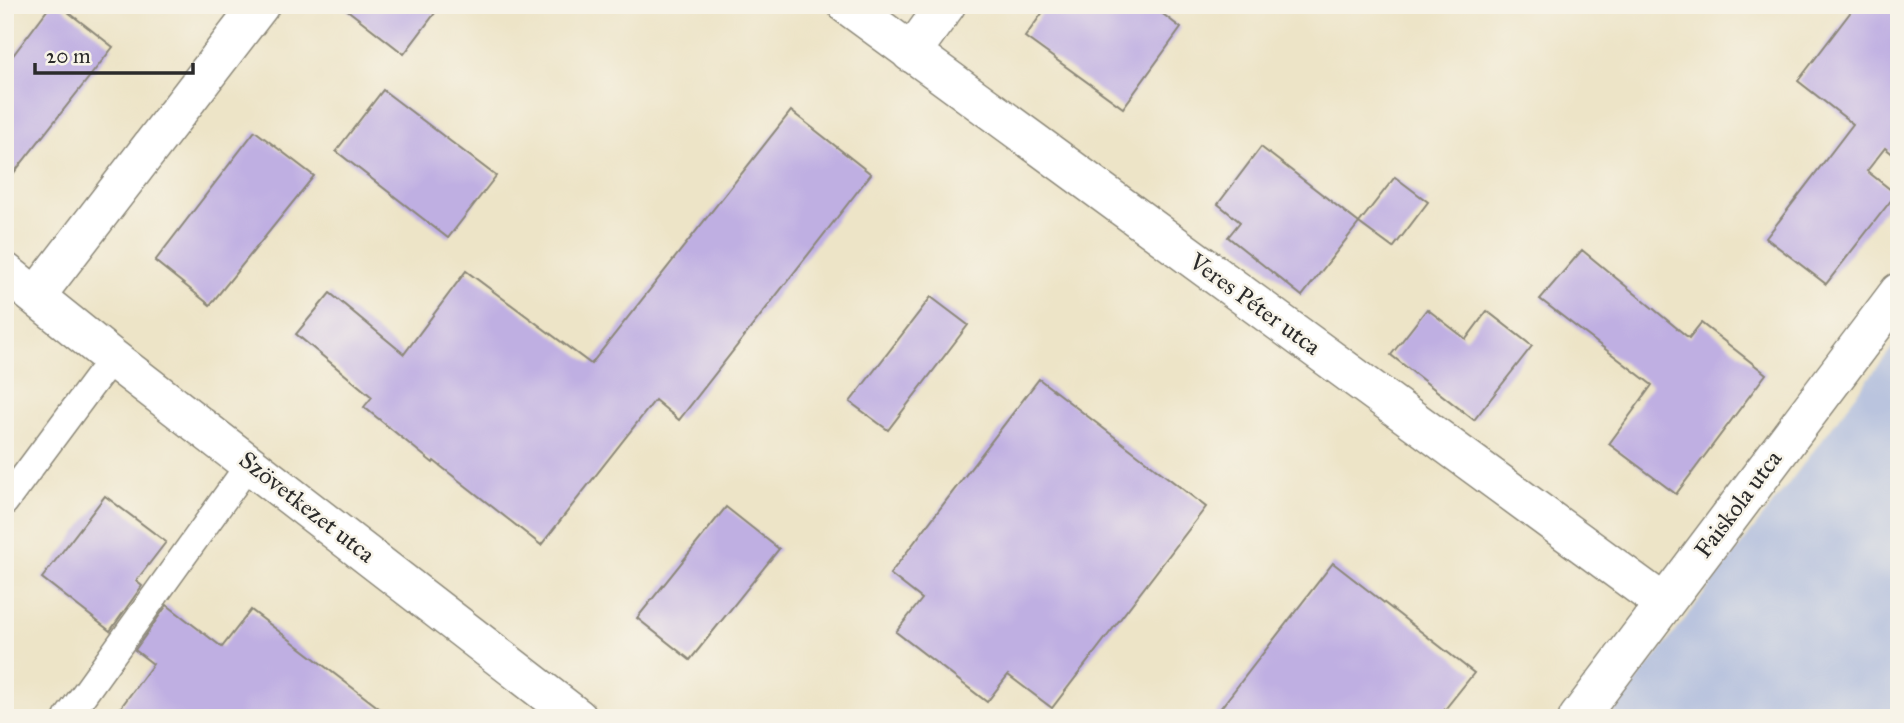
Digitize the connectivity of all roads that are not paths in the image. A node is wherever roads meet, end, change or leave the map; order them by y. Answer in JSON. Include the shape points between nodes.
{"nodes":[{"id":1,"x":260,"y":5,"type":"edge"},
{"id":2,"x":847,"y":5,"type":"edge"},
{"id":3,"x":946,"y":5,"type":"edge"},
{"id":4,"x":911,"y":52,"type":"junction"},
{"id":5,"x":5,"y":272,"type":"edge"},
{"id":6,"x":1899,"y":292,"type":"edge"},
{"id":7,"x":36,"y":296,"type":"junction"},
{"id":8,"x":112,"y":358,"type":"junction"},
{"id":9,"x":250,"y":463,"type":"junction"},
{"id":10,"x":5,"y":502,"type":"edge"},
{"id":11,"x":1663,"y":603,"type":"junction"},
{"id":12,"x":66,"y":718,"type":"edge"},
{"id":13,"x":578,"y":718,"type":"edge"},
{"id":14,"x":1578,"y":718,"type":"edge"}],
"edges":[{"from":1,"to":7,"type":"street"},
{"from":2,"to":4,"type":"street","name":"Veres Péter utca"},
{"from":3,"to":4,"type":"street"},
{"from":4,"to":11,"type":"street","name":"Veres Péter utca"},
{"from":5,"to":7,"type":"street","name":"Szövetkezet utca"},
{"from":6,"to":11,"type":"street","name":"Faiskola utca"},
{"from":7,"to":8,"type":"street","name":"Szövetkezet utca"},
{"from":8,"to":9,"type":"street","name":"Szövetkezet utca"},
{"from":8,"to":10,"type":"lane"},
{"from":9,"to":12,"type":"lane"},
{"from":9,"to":13,"type":"street","name":"Szövetkezet utca"},
{"from":11,"to":14,"type":"street","name":"Faiskola utca"}]}
